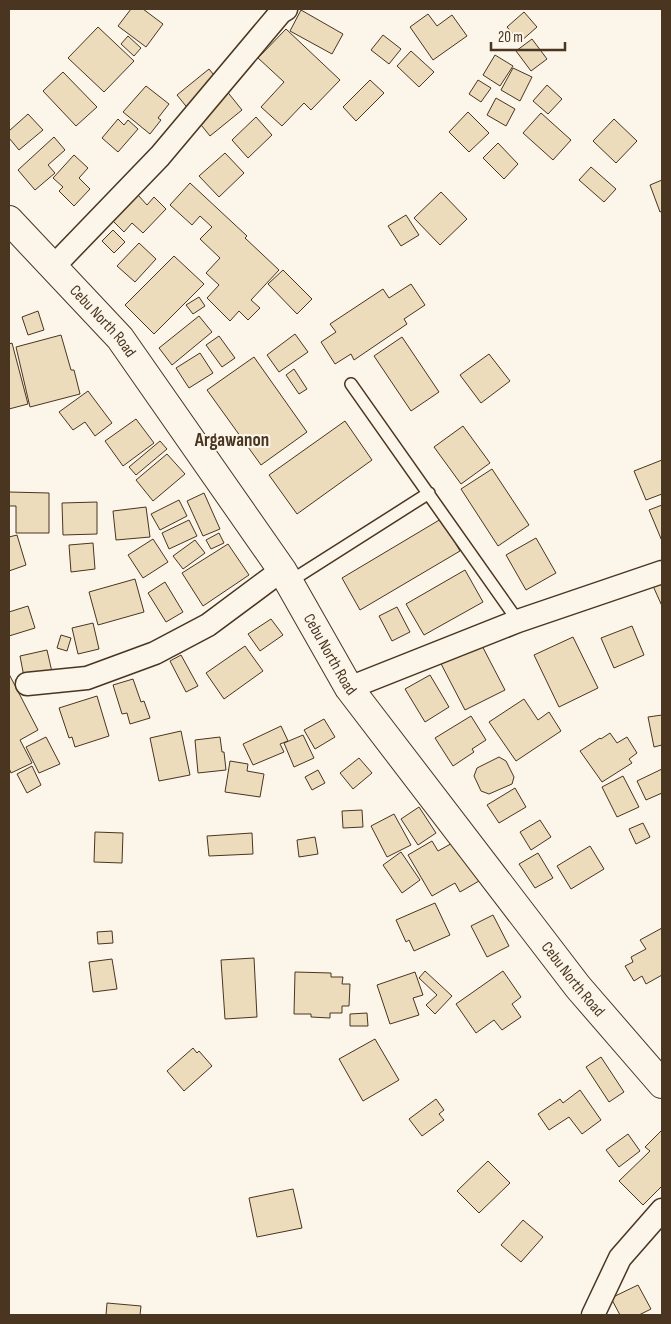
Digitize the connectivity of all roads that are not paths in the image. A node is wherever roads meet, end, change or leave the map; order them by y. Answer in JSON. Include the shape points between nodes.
{"nodes":[{"id":1,"x":286,"y":9,"type":"edge"},
{"id":2,"x":9,"y":220,"type":"edge"},
{"id":3,"x":53,"y":268,"type":"junction"},
{"id":4,"x":352,"y":384,"type":"dead end"},
{"id":5,"x":429,"y":493,"type":"junction"},
{"id":6,"x":662,"y":572,"type":"edge"},
{"id":7,"x":286,"y":576,"type":"junction"},
{"id":8,"x":518,"y":621,"type":"junction"},
{"id":9,"x":27,"y":684,"type":"dead end"},
{"id":10,"x":349,"y":688,"type":"junction"},
{"id":11,"x":662,"y":1084,"type":"edge"},
{"id":12,"x":662,"y":1210,"type":"edge"},
{"id":13,"x":593,"y":1315,"type":"edge"}],
"edges":[{"from":1,"to":3,"type":"street","via":[[160,156]]},
{"from":2,"to":3,"type":"highway","name":"Cebu North Road"},
{"from":3,"to":7,"type":"highway","name":"Cebu North Road","via":[[120,338]]},
{"from":4,"to":5,"type":"lane"},
{"from":5,"to":7,"type":"lane"},
{"from":5,"to":8,"type":"lane"},
{"from":6,"to":8,"type":"street"},
{"from":7,"to":9,"type":"street","via":[[208,625],[155,653],[87,678]]},
{"from":7,"to":10,"type":"highway","name":"Cebu North Road"},
{"from":8,"to":10,"type":"street"},
{"from":10,"to":11,"type":"highway","name":"Cebu North Road","via":[[578,987]]},
{"from":12,"to":13,"type":"street","via":[[620,1258]]}]}
